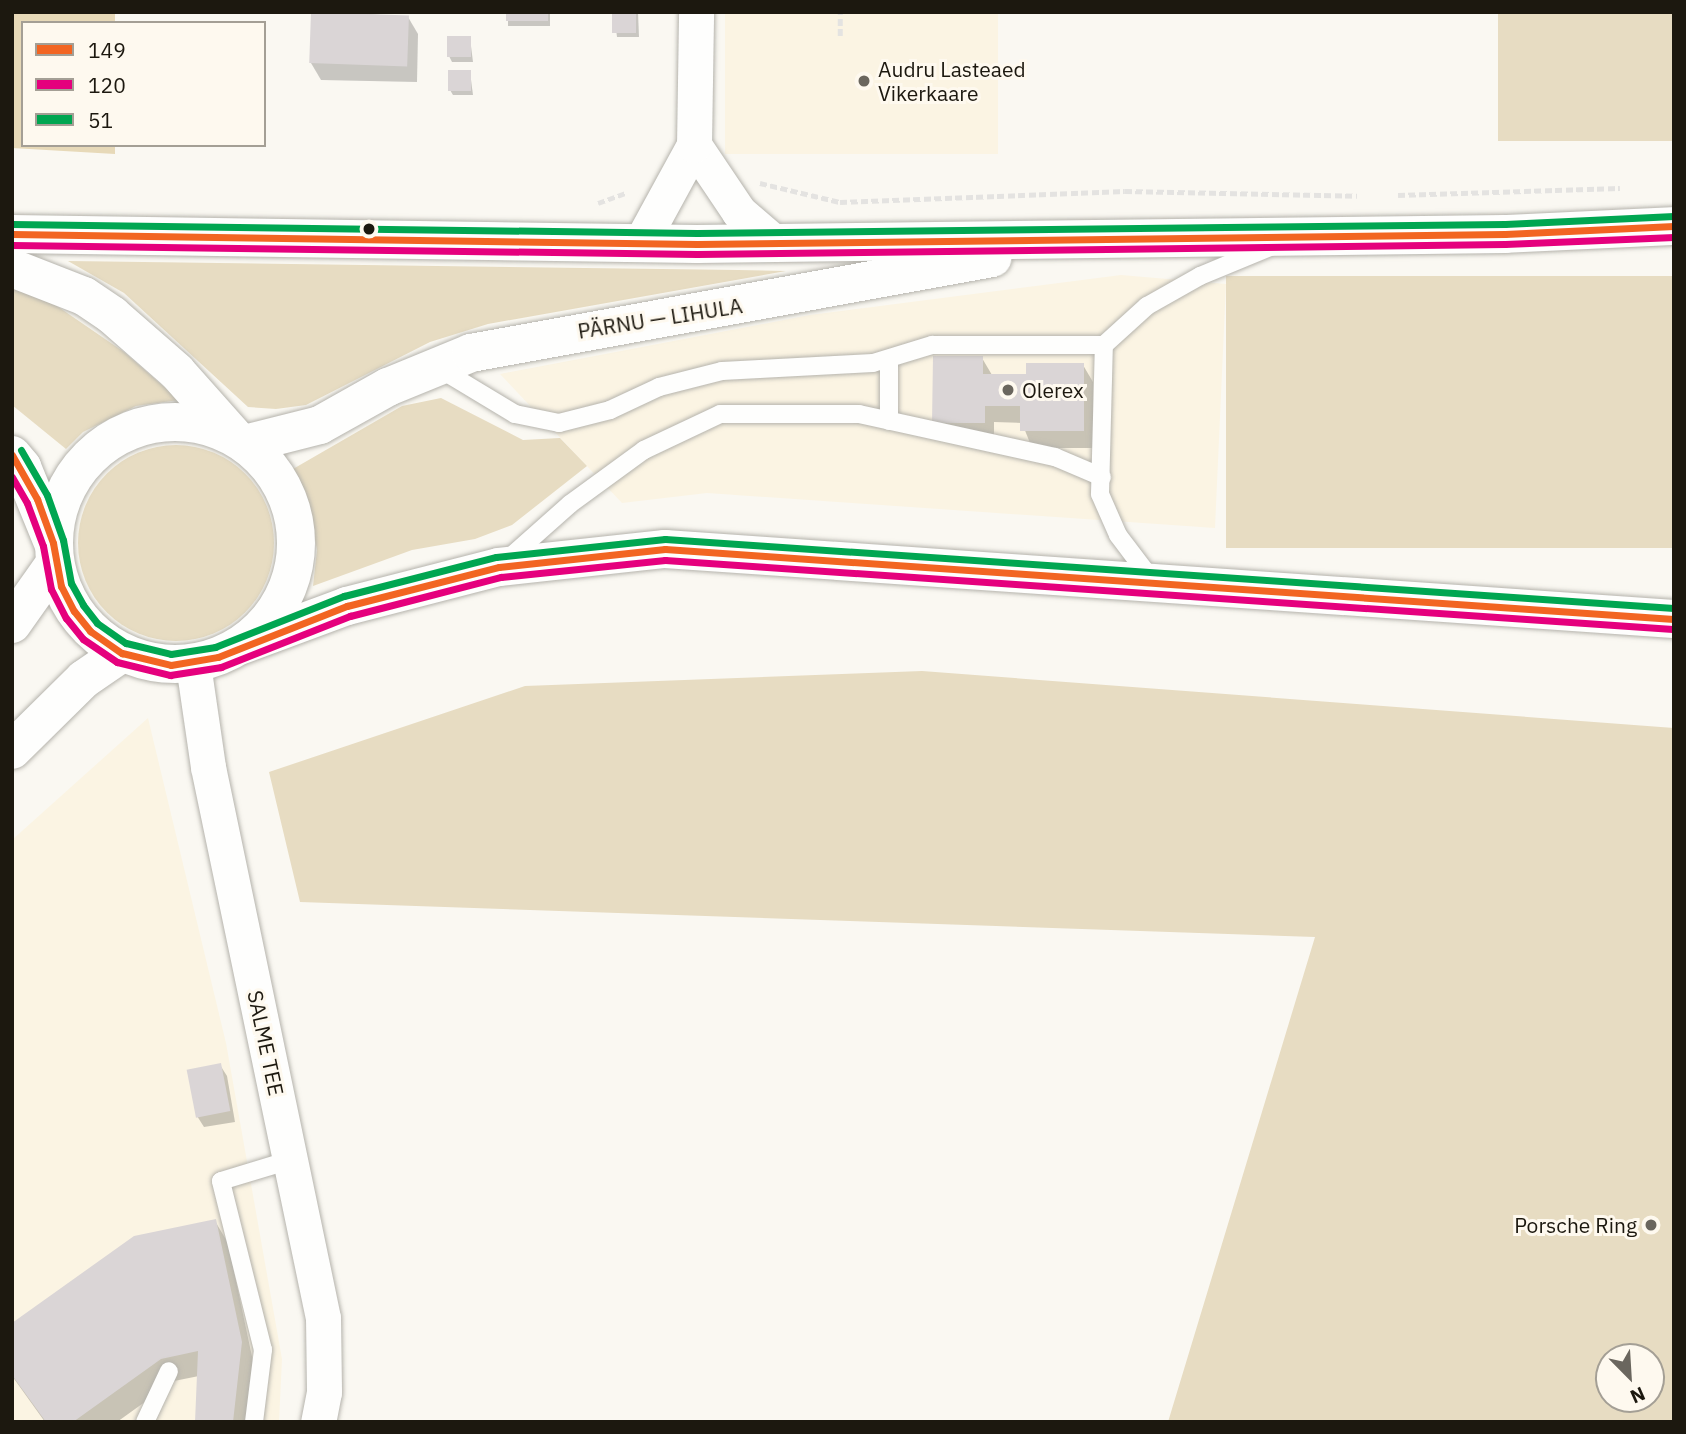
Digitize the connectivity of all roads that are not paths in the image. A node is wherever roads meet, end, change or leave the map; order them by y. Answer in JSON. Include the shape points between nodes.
{"nodes":[{"id":1,"x":696,"y":12,"type":"edge"},
{"id":2,"x":694,"y":145,"type":"junction"},
{"id":3,"x":1674,"y":226,"type":"edge"},
{"id":4,"x":12,"y":234,"type":"edge"},
{"id":5,"x":1296,"y":237,"type":"junction"},
{"id":6,"x":1090,"y":239,"type":"junction"},
{"id":7,"x":775,"y":243,"type":"junction"},
{"id":8,"x":640,"y":244,"type":"junction"},
{"id":9,"x":12,"y":268,"type":"edge"},
{"id":10,"x":1104,"y":345,"type":"junction"},
{"id":11,"x":889,"y":360,"type":"junction"},
{"id":12,"x":436,"y":366,"type":"junction"},
{"id":13,"x":889,"y":421,"type":"junction"},
{"id":14,"x":240,"y":440,"type":"junction"},
{"id":15,"x":12,"y":455,"type":"edge"},
{"id":16,"x":1101,"y":477,"type":"junction"},
{"id":17,"x":54,"y":553,"type":"junction"},
{"id":18,"x":499,"y":567,"type":"junction"},
{"id":19,"x":1155,"y":584,"type":"junction"},
{"id":20,"x":1674,"y":619,"type":"edge"},
{"id":21,"x":12,"y":624,"type":"edge"},
{"id":22,"x":242,"y":645,"type":"junction"},
{"id":23,"x":122,"y":653,"type":"junction"},
{"id":24,"x":192,"y":664,"type":"junction"},
{"id":25,"x":12,"y":750,"type":"edge"},
{"id":26,"x":290,"y":1160,"type":"junction"},
{"id":27,"x":169,"y":1371,"type":"dead end"},
{"id":28,"x":145,"y":1422,"type":"edge"},
{"id":29,"x":254,"y":1422,"type":"edge"},
{"id":30,"x":318,"y":1422,"type":"edge"}],
"edges":[{"from":1,"to":2,"type":"street"},
{"from":2,"to":7,"type":"street","via":[[739,212]]},
{"from":2,"to":8,"type":"street"},
{"from":3,"to":5,"type":"main road"},
{"from":4,"to":8,"type":"main road"},
{"from":5,"to":6,"type":"main road"},
{"from":5,"to":10,"type":"lane","via":[[1200,276],[1147,306]]},
{"from":6,"to":7,"type":"main road"},
{"from":6,"to":12,"type":"main road","name":"PÄRNU — LIHULA","via":[[512,343]]},
{"from":7,"to":8,"type":"main road"},
{"from":9,"to":14,"type":"main road","via":[[84,296],[112,314],[177,372]]},
{"from":10,"to":11,"type":"lane","via":[[932,345]]},
{"from":10,"to":16,"type":"lane"},
{"from":11,"to":12,"type":"lane","via":[[722,371],[659,387],[610,410],[559,423],[514,414]]},
{"from":11,"to":13,"type":"lane"},
{"from":12,"to":14,"type":"main road","name":"PÄRNU — LIHULA","via":[[320,425]]},
{"from":13,"to":16,"type":"lane","via":[[1055,457]]},
{"from":13,"to":18,"type":"lane","via":[[859,414],[720,414],[644,450],[570,504]]},
{"from":14,"to":17,"type":"main road","via":[[178,422],[152,424],[112,439],[88,458],[69,483],[60,505]]},
{"from":14,"to":22,"type":"main road","via":[[282,484],[294,517],[297,553],[284,598],[270,619]]},
{"from":15,"to":17,"type":"main road","via":[[37,499]]},
{"from":16,"to":19,"type":"lane","via":[[1100,494],[1118,535]]},
{"from":17,"to":21,"type":"main road"},
{"from":17,"to":23,"type":"main road","via":[[74,611],[90,631]]},
{"from":18,"to":19,"type":"main road","via":[[666,550]]},
{"from":18,"to":22,"type":"main road","via":[[347,606]]},
{"from":19,"to":20,"type":"main road"},
{"from":22,"to":24,"type":"main road"},
{"from":23,"to":24,"type":"main road","via":[[150,662]]},
{"from":23,"to":25,"type":"main road","via":[[84,679]]},
{"from":24,"to":26,"type":"street","name":"SALME TEE","via":[[208,766]]},
{"from":26,"to":29,"type":"lane","via":[[221,1181],[263,1350]]},
{"from":26,"to":30,"type":"street","name":"SALME TEE","via":[[323,1318],[324,1392]]},
{"from":27,"to":28,"type":"lane"}]}
